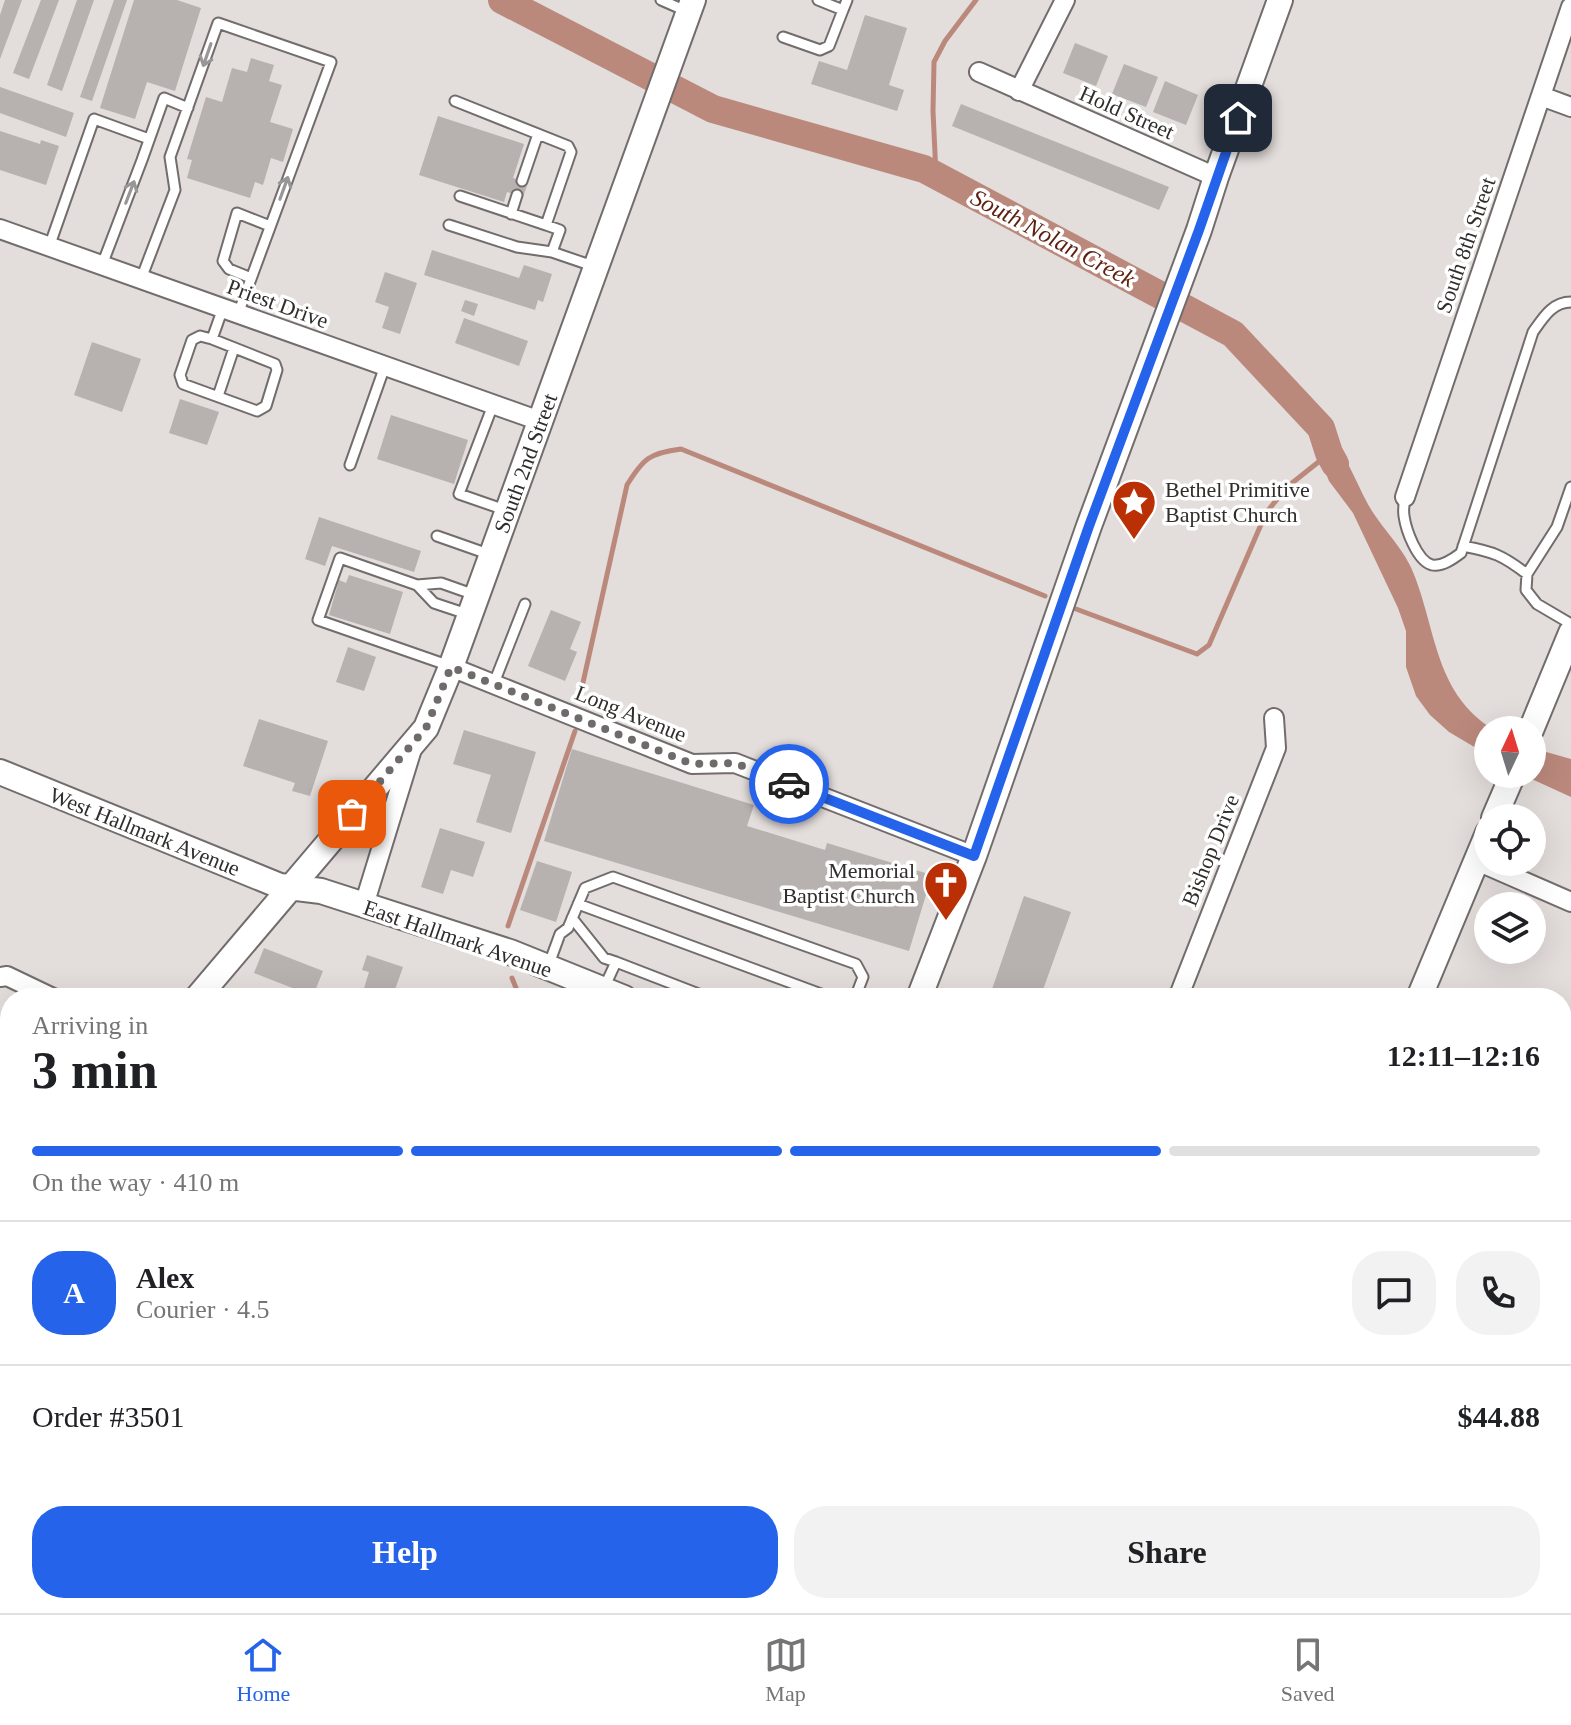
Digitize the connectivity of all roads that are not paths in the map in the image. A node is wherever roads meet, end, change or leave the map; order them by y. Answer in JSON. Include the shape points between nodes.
{"nodes":[{"id":1,"x":661,"y":0,"type":"edge"},
{"id":2,"x":818,"y":0,"type":"edge"},
{"id":3,"x":1065,"y":0,"type":"edge"},
{"id":4,"x":1280,"y":0,"type":"edge"},
{"id":5,"x":845,"y":5,"type":"edge"},
{"id":6,"x":691,"y":6,"type":"edge"},
{"id":7,"x":1571,"y":7,"type":"edge"},
{"id":8,"x":783,"y":37,"type":"dead end"},
{"id":9,"x":979,"y":72,"type":"dead end"},
{"id":10,"x":1019,"y":91,"type":"junction"},
{"id":11,"x":1541,"y":96,"type":"junction"},
{"id":12,"x":455,"y":101,"type":"dead end"},
{"id":13,"x":1571,"y":107,"type":"edge"},
{"id":14,"x":188,"y":108,"type":"junction"},
{"id":15,"x":538,"y":134,"type":"junction"},
{"id":16,"x":149,"y":139,"type":"junction"},
{"id":17,"x":1216,"y":177,"type":"junction"},
{"id":18,"x":522,"y":181,"type":"dead end"},
{"id":19,"x":517,"y":195,"type":"dead end"},
{"id":20,"x":460,"y":196,"type":"dead end"},
{"id":21,"x":511,"y":214,"type":"junction"},
{"id":22,"x":449,"y":225,"type":"dead end"},
{"id":23,"x":546,"y":225,"type":"junction"},
{"id":24,"x":270,"y":226,"type":"junction"},
{"id":25,"x":0,"y":229,"type":"edge"},
{"id":26,"x":49,"y":247,"type":"junction"},
{"id":27,"x":552,"y":252,"type":"junction"},
{"id":28,"x":102,"y":265,"type":"junction"},
{"id":29,"x":596,"y":266,"type":"junction"},
{"id":30,"x":251,"y":278,"type":"junction"},
{"id":31,"x":141,"y":279,"type":"junction"},
{"id":32,"x":1571,"y":302,"type":"edge"},
{"id":33,"x":230,"y":311,"type":"junction"},
{"id":34,"x":212,"y":339,"type":"junction"},
{"id":35,"x":234,"y":348,"type":"junction"},
{"id":36,"x":385,"y":366,"type":"junction"},
{"id":37,"x":218,"y":396,"type":"junction"},
{"id":38,"x":493,"y":405,"type":"junction"},
{"id":39,"x":540,"y":421,"type":"junction"},
{"id":40,"x":350,"y":465,"type":"dead end"},
{"id":41,"x":1571,"y":487,"type":"edge"},
{"id":42,"x":1405,"y":497,"type":"joint"},
{"id":43,"x":508,"y":511,"type":"junction"},
{"id":44,"x":437,"y":536,"type":"dead end"},
{"id":45,"x":1463,"y":546,"type":"junction"},
{"id":46,"x":492,"y":555,"type":"junction"},
{"id":47,"x":1527,"y":574,"type":"junction"},
{"id":48,"x":417,"y":585,"type":"junction"},
{"id":49,"x":525,"y":604,"type":"dead end"},
{"id":50,"x":473,"y":605,"type":"junction"},
{"id":51,"x":1571,"y":624,"type":"edge"},
{"id":52,"x":1571,"y":633,"type":"edge"},
{"id":53,"x":451,"y":667,"type":"junction"},
{"id":54,"x":494,"y":683,"type":"junction"},
{"id":55,"x":1537,"y":716,"type":"edge"},
{"id":56,"x":1274,"y":718,"type":"dead end"},
{"id":57,"x":414,"y":742,"type":"junction"},
{"id":58,"x":0,"y":772,"type":"edge"},
{"id":59,"x":974,"y":856,"type":"junction"},
{"id":60,"x":1474,"y":868,"type":"edge"},
{"id":61,"x":1511,"y":876,"type":"edge"},
{"id":62,"x":290,"y":887,"type":"junction"},
{"id":63,"x":1571,"y":902,"type":"edge"},
{"id":64,"x":578,"y":904,"type":"junction"},
{"id":65,"x":364,"y":905,"type":"junction"},
{"id":66,"x":572,"y":918,"type":"junction"},
{"id":67,"x":616,"y":962,"type":"junction"},
{"id":68,"x":548,"y":967,"type":"junction"},
{"id":69,"x":0,"y":977,"type":"edge"},
{"id":70,"x":680,"y":987,"type":"edge"},
{"id":71,"x":32,"y":988,"type":"edge"},
{"id":72,"x":205,"y":988,"type":"edge"},
{"id":73,"x":593,"y":988,"type":"edge"},
{"id":74,"x":610,"y":988,"type":"edge"},
{"id":75,"x":805,"y":988,"type":"edge"},
{"id":76,"x":859,"y":988,"type":"edge"},
{"id":77,"x":923,"y":988,"type":"edge"},
{"id":78,"x":1182,"y":988,"type":"edge"},
{"id":79,"x":1423,"y":988,"type":"edge"}],
"edges":[{"from":1,"to":6,"type":"lane"},
{"from":2,"to":5,"type":"lane"},
{"from":3,"to":10,"type":"street"},
{"from":4,"to":17,"type":"street"},
{"from":5,"to":8,"type":"lane","via":[[829,46],[820,50]]},
{"from":6,"to":29,"type":"street","name":"South 2nd Street"},
{"from":7,"to":11,"type":"street","name":"South 8th Street"},
{"from":9,"to":10,"type":"street","name":"Hold Street"},
{"from":10,"to":17,"type":"street","name":"Hold Street"},
{"from":11,"to":13,"type":"street"},
{"from":11,"to":42,"type":"street","name":"South 8th Street"},
{"from":12,"to":15,"type":"lane"},
{"from":14,"to":16,"type":"lane","via":[[164,98]]},
{"from":24,"to":14,"type":"lane","one_way":true,"via":[[331,62],[218,23]]},
{"from":14,"to":31,"type":"lane","via":[[170,157],[175,190]]},
{"from":15,"to":18,"type":"lane"},
{"from":15,"to":23,"type":"lane","via":[[571,152]]},
{"from":16,"to":26,"type":"lane","via":[[94,119]]},
{"from":28,"to":16,"type":"lane","one_way":true},
{"from":17,"to":59,"type":"street"},
{"from":19,"to":21,"type":"lane"},
{"from":20,"to":21,"type":"lane"},
{"from":21,"to":23,"type":"lane"},
{"from":22,"to":27,"type":"lane","via":[[517,247]]},
{"from":23,"to":27,"type":"lane","via":[[560,230]]},
{"from":24,"to":30,"type":"lane"},
{"from":24,"to":30,"type":"lane","via":[[237,213],[223,261]]},
{"from":25,"to":26,"type":"street","name":"Priest Drive"},
{"from":26,"to":28,"type":"street","name":"Priest Drive"},
{"from":27,"to":29,"type":"lane"},
{"from":28,"to":31,"type":"street","name":"Priest Drive"},
{"from":29,"to":39,"type":"street","name":"South 2nd Street"},
{"from":30,"to":33,"type":"lane"},
{"from":31,"to":33,"type":"street","name":"Priest Drive"},
{"from":32,"to":45,"type":"lane","via":[[1548,311],[1533,332]]},
{"from":33,"to":34,"type":"lane"},
{"from":33,"to":36,"type":"street","name":"Priest Drive"},
{"from":34,"to":35,"type":"lane"},
{"from":34,"to":37,"type":"lane","via":[[192,340],[180,375],[183,384]]},
{"from":35,"to":37,"type":"lane"},
{"from":35,"to":37,"type":"lane","via":[[277,367],[266,406],[257,411]]},
{"from":36,"to":38,"type":"street","name":"Priest Drive"},
{"from":36,"to":40,"type":"lane"},
{"from":38,"to":39,"type":"street","name":"Priest Drive"},
{"from":38,"to":43,"type":"lane","via":[[459,494]]},
{"from":39,"to":43,"type":"street","name":"South 2nd Street"},
{"from":41,"to":47,"type":"lane","via":[[1557,527]]},
{"from":42,"to":45,"type":"lane","via":[[1403,513],[1423,560],[1433,566],[1448,563]]},
{"from":43,"to":46,"type":"street","name":"South 2nd Street"},
{"from":44,"to":46,"type":"lane"},
{"from":45,"to":47,"type":"lane","via":[[1492,552]]},
{"from":46,"to":50,"type":"street","name":"South 2nd Street"},
{"from":47,"to":51,"type":"lane","via":[[1526,590],[1537,604]]},
{"from":48,"to":50,"type":"lane","via":[[441,583]]},
{"from":48,"to":50,"type":"lane","via":[[434,603]]},
{"from":48,"to":53,"type":"lane","via":[[340,558],[318,620]]},
{"from":49,"to":54,"type":"lane"},
{"from":50,"to":53,"type":"street","name":"South 2nd Street"},
{"from":52,"to":55,"type":"street"},
{"from":53,"to":54,"type":"street","name":"Long Avenue"},
{"from":53,"to":57,"type":"street","name":"South 2nd Street","via":[[426,728]]},
{"from":54,"to":59,"type":"street","name":"Long Avenue","via":[[692,764],[735,763]]},
{"from":56,"to":78,"type":"street","name":"Bishop Drive","via":[[1276,748]]},
{"from":57,"to":62,"type":"street","name":"South 2nd Street"},
{"from":57,"to":65,"type":"street"},
{"from":58,"to":62,"type":"street","name":"West Hallmark Avenue"},
{"from":59,"to":77,"type":"street"},
{"from":60,"to":79,"type":"street"},
{"from":61,"to":63,"type":"street"},
{"from":62,"to":65,"type":"street","name":"East Hallmark Avenue"},
{"from":62,"to":72,"type":"street","name":"South 2nd Street"},
{"from":64,"to":66,"type":"lane"},
{"from":64,"to":75,"type":"lane"},
{"from":64,"to":76,"type":"lane","via":[[585,888],[613,877],[856,964],[863,977]]},
{"from":65,"to":68,"type":"street","name":"East Hallmark Avenue"},
{"from":66,"to":67,"type":"lane","via":[[604,958]]},
{"from":66,"to":68,"type":"lane"},
{"from":67,"to":70,"type":"lane"},
{"from":67,"to":74,"type":"lane"},
{"from":68,"to":73,"type":"street","name":"East Hallmark Avenue"},
{"from":69,"to":71,"type":"street"}]}
